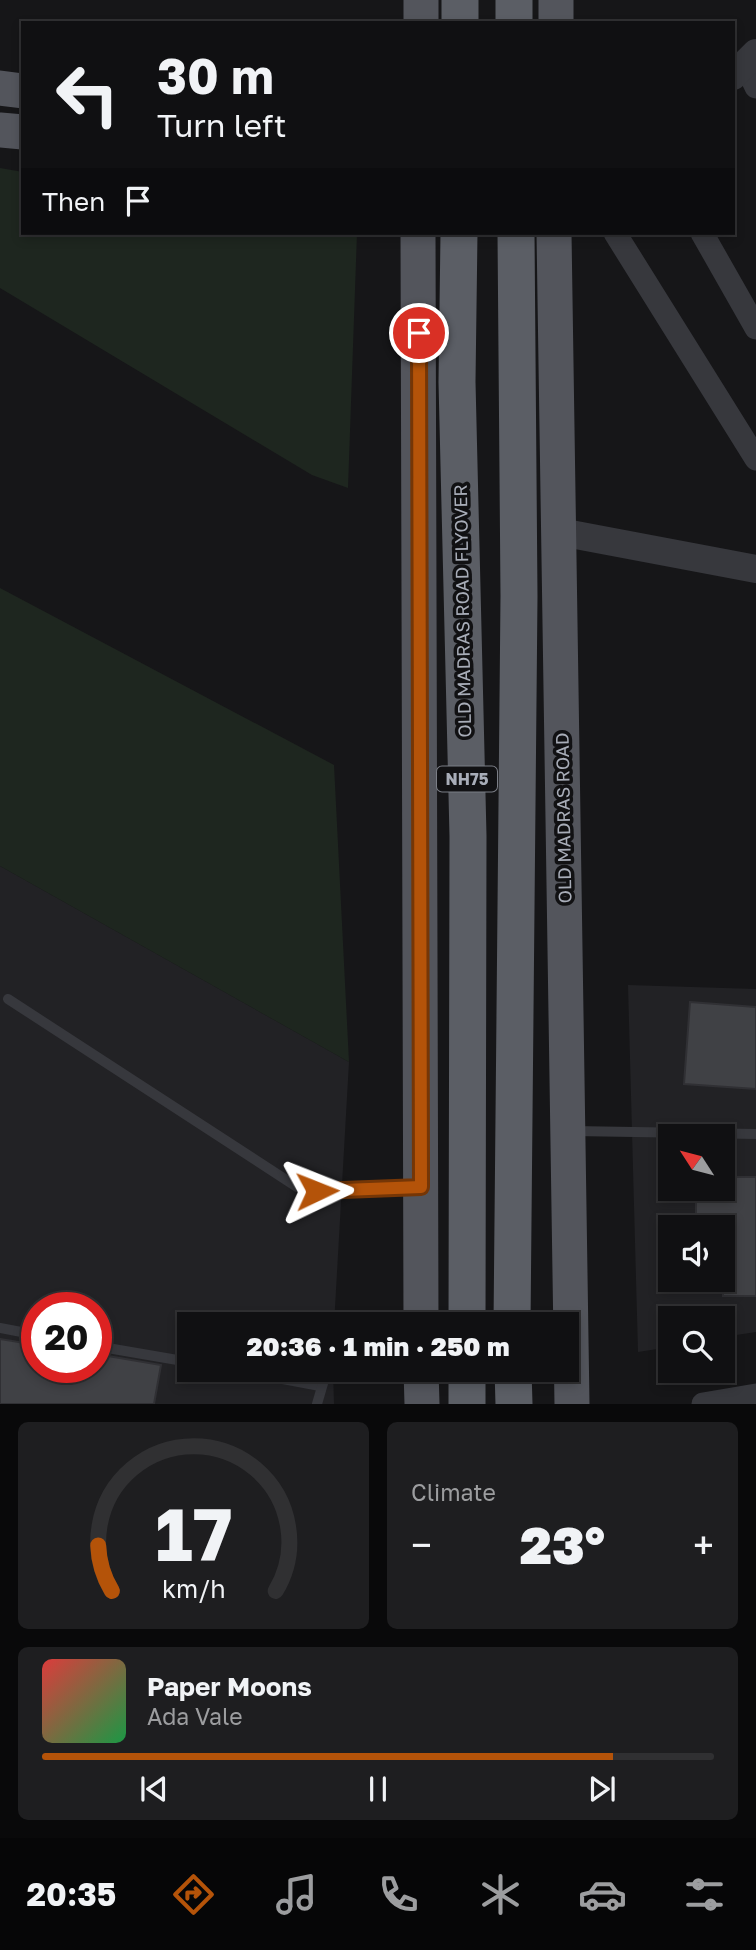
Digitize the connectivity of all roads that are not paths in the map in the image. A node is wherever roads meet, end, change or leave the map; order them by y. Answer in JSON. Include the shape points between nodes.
{"nodes":[{"id":1,"x":421,"y":0,"type":"edge"},
{"id":2,"x":460,"y":0,"type":"edge"},
{"id":3,"x":514,"y":0,"type":"edge"},
{"id":4,"x":556,"y":0,"type":"edge"},
{"id":5,"x":421,"y":21,"type":"edge"},
{"id":6,"x":460,"y":21,"type":"edge"},
{"id":7,"x":514,"y":21,"type":"edge"},
{"id":8,"x":556,"y":21,"type":"edge"},
{"id":9,"x":0,"y":88,"type":"edge"},
{"id":10,"x":21,"y":91,"type":"edge"},
{"id":11,"x":0,"y":130,"type":"edge"},
{"id":12,"x":21,"y":132,"type":"edge"},
{"id":13,"x":418,"y":235,"type":"edge"},
{"id":14,"x":459,"y":235,"type":"edge"},
{"id":15,"x":516,"y":235,"type":"edge"},
{"id":16,"x":554,"y":235,"type":"edge"},
{"id":17,"x":616,"y":235,"type":"edge"},
{"id":18,"x":703,"y":235,"type":"edge"},
{"id":19,"x":756,"y":328,"type":"edge"},
{"id":20,"x":756,"y":459,"type":"edge"},
{"id":21,"x":560,"y":532,"type":"junction"},
{"id":22,"x":756,"y":569,"type":"edge"},
{"id":23,"x":8,"y":999,"type":"dead end"},
{"id":24,"x":569,"y":1131,"type":"junction"},
{"id":25,"x":756,"y":1134,"type":"edge"},
{"id":26,"x":421,"y":1187,"type":"junction"},
{"id":27,"x":421,"y":1312,"type":"edge"},
{"id":28,"x":467,"y":1312,"type":"edge"},
{"id":29,"x":512,"y":1312,"type":"edge"},
{"id":30,"x":0,"y":1328,"type":"edge"},
{"id":31,"x":21,"y":1332,"type":"edge"},
{"id":32,"x":112,"y":1349,"type":"edge"},
{"id":33,"x":177,"y":1360,"type":"edge"},
{"id":34,"x":298,"y":1382,"type":"edge"},
{"id":35,"x":323,"y":1382,"type":"edge"},
{"id":36,"x":421,"y":1382,"type":"edge"},
{"id":37,"x":467,"y":1382,"type":"edge"},
{"id":38,"x":513,"y":1382,"type":"edge"},
{"id":39,"x":320,"y":1386,"type":"junction"},
{"id":40,"x":756,"y":1395,"type":"edge"},
{"id":41,"x":317,"y":1404,"type":"edge"},
{"id":42,"x":422,"y":1404,"type":"edge"},
{"id":43,"x":467,"y":1404,"type":"edge"},
{"id":44,"x":514,"y":1404,"type":"edge"},
{"id":45,"x":572,"y":1404,"type":"edge"},
{"id":46,"x":705,"y":1404,"type":"edge"}],
"edges":[{"from":1,"to":5,"type":"main road"},
{"from":2,"to":6,"type":"highway"},
{"from":3,"to":7,"type":"highway"},
{"from":4,"to":8,"type":"main road"},
{"from":9,"to":10,"type":"main road"},
{"from":11,"to":12,"type":"main road"},
{"from":13,"to":26,"type":"main road"},
{"from":14,"to":28,"type":"highway","name":"OLD MADRAS ROAD FLYOVER","number":"NH75","via":[[457,382],[468,836]]},
{"from":15,"to":29,"type":"highway","number":"NH75","via":[[519,609]]},
{"from":16,"to":21,"type":"main road","name":"OLD MADRAS ROAD"},
{"from":17,"to":20,"type":"street"},
{"from":18,"to":19,"type":"street"},
{"from":21,"to":22,"type":"street"},
{"from":21,"to":24,"type":"main road","name":"OLD MADRAS ROAD"},
{"from":23,"to":26,"type":"lane","via":[[297,1187],[317,1191]]},
{"from":24,"to":25,"type":"lane"},
{"from":24,"to":45,"type":"main road","name":"OLD MADRAS ROAD"},
{"from":26,"to":27,"type":"main road"},
{"from":30,"to":31,"type":"lane"},
{"from":32,"to":33,"type":"lane"},
{"from":34,"to":39,"type":"lane"},
{"from":35,"to":39,"type":"lane"},
{"from":36,"to":42,"type":"main road"},
{"from":37,"to":43,"type":"highway"},
{"from":38,"to":44,"type":"highway"},
{"from":39,"to":41,"type":"lane"},
{"from":40,"to":46,"type":"street"}]}
